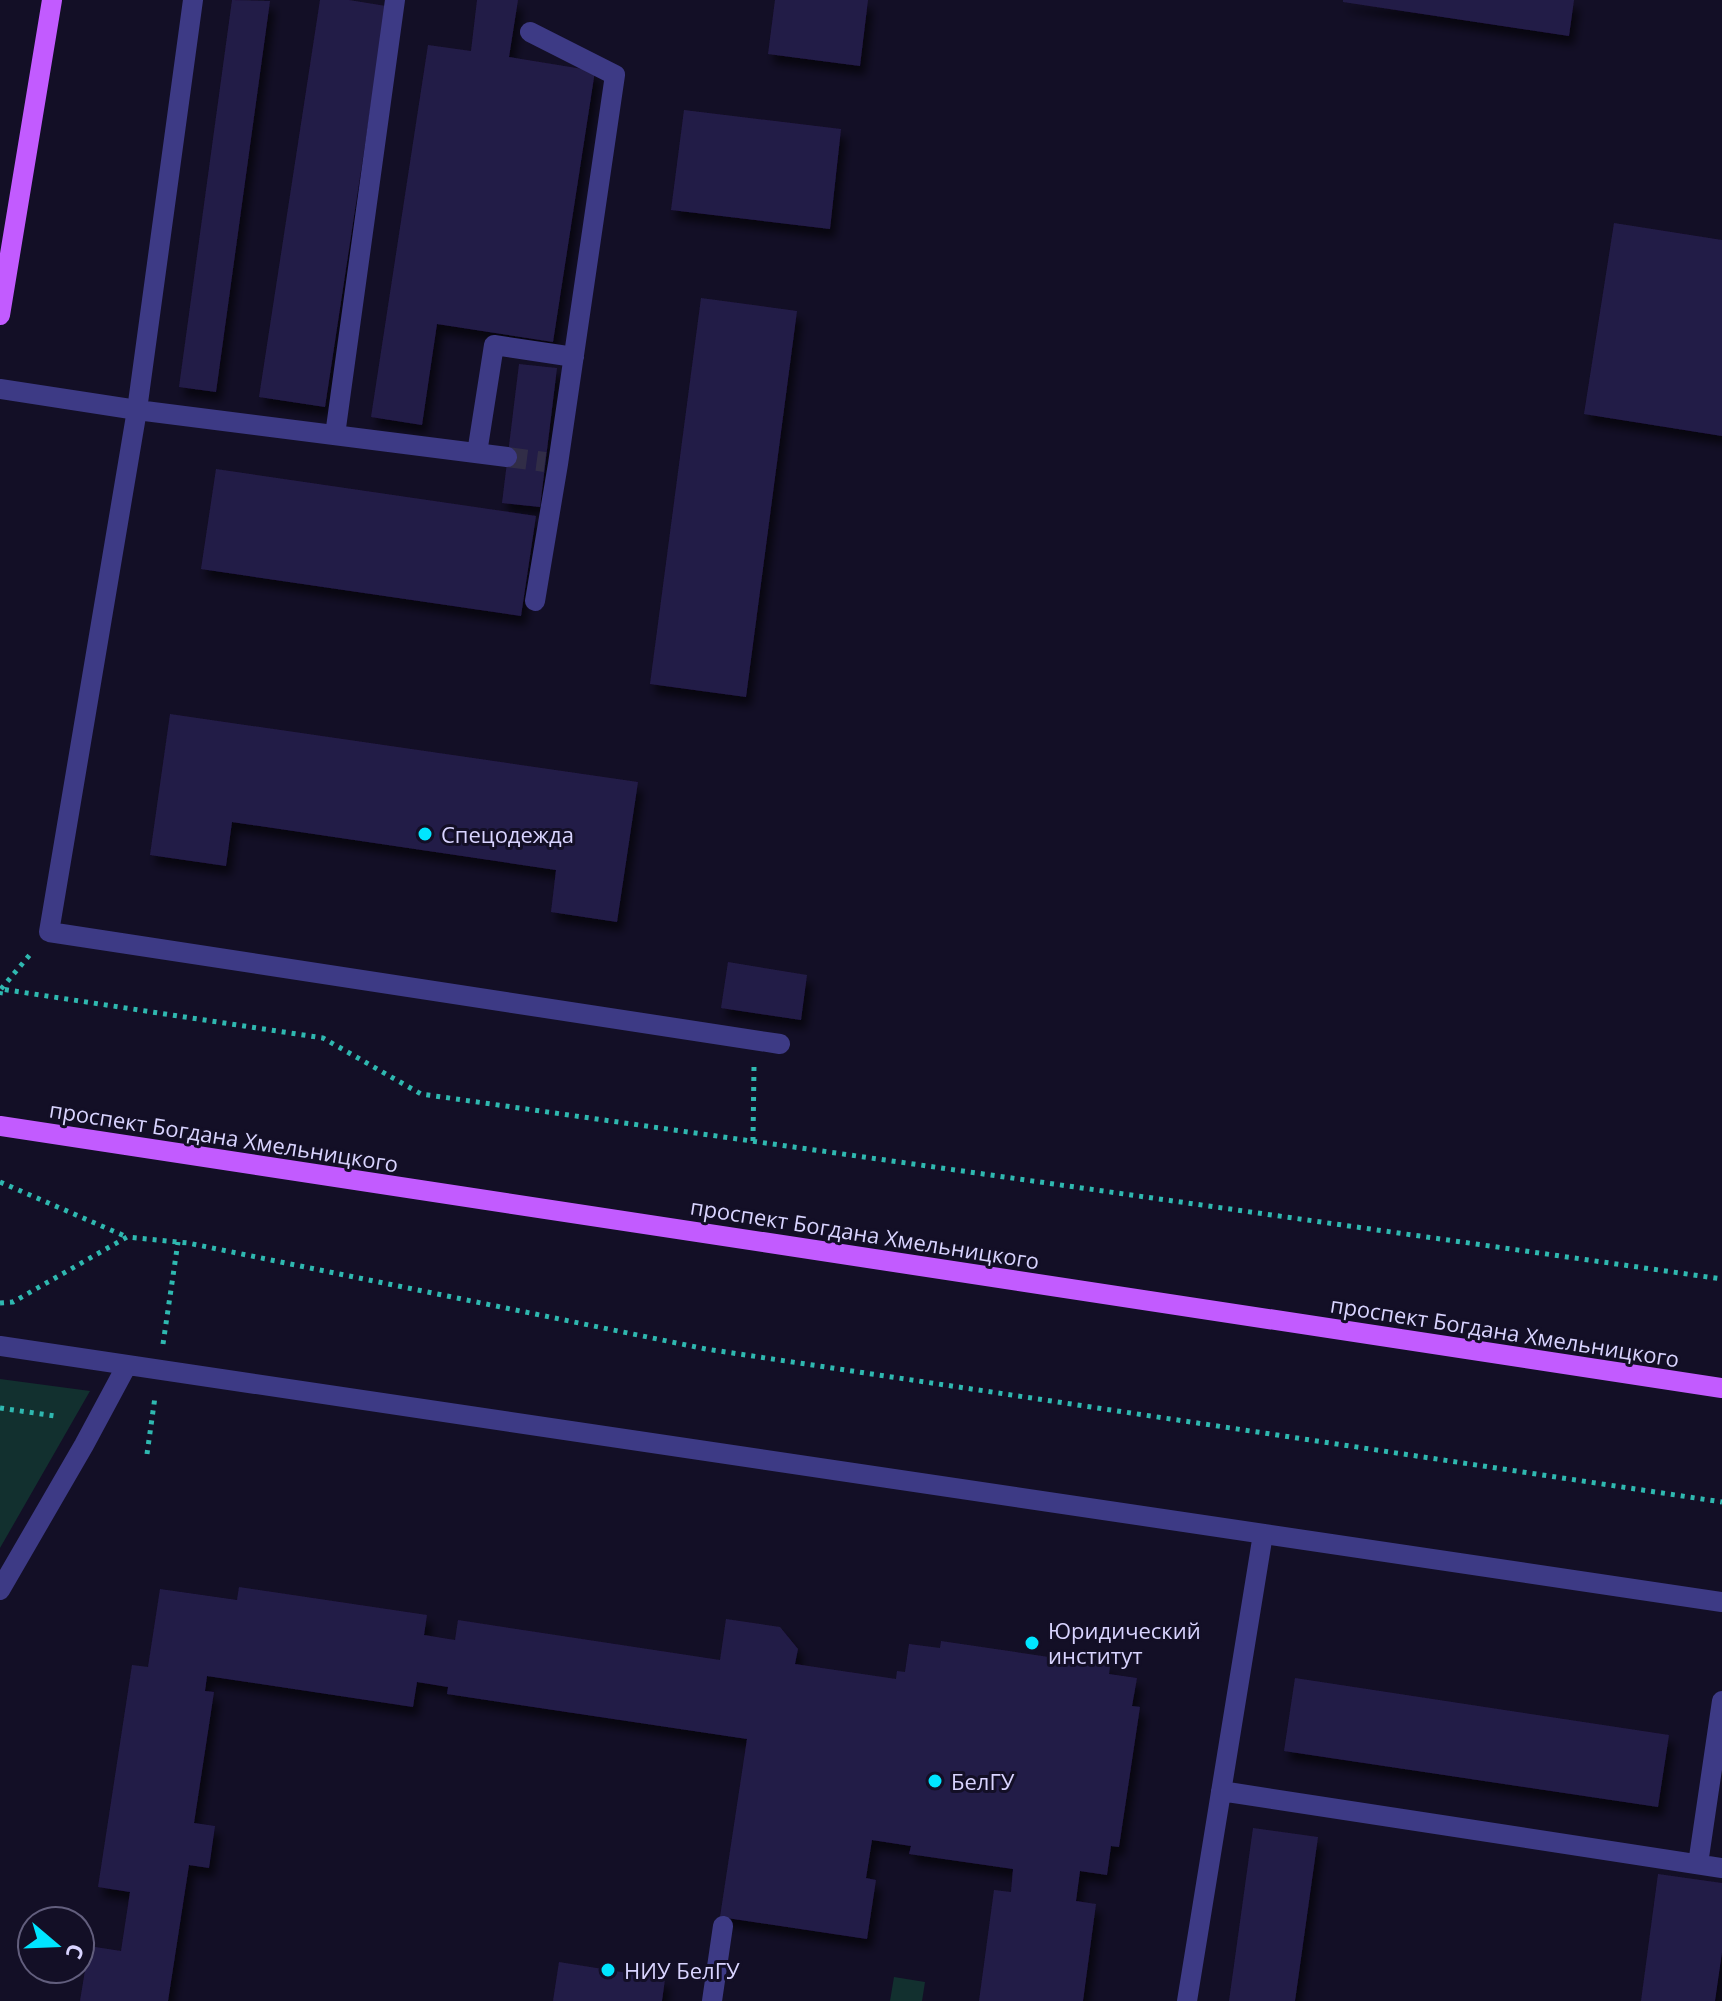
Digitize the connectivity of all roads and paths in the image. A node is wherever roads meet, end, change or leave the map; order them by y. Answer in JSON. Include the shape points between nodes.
{"nodes":[{"id":1,"x":52,"y":0,"type":"edge"},
{"id":2,"x":193,"y":0,"type":"edge"},
{"id":3,"x":395,"y":0,"type":"edge"},
{"id":4,"x":530,"y":32,"type":"dead end"},
{"id":5,"x":2,"y":284,"type":"edge"},
{"id":6,"x":0,"y":315,"type":"edge"},
{"id":7,"x":574,"y":357,"type":"junction"},
{"id":8,"x":0,"y":389,"type":"edge"},
{"id":9,"x":137,"y":410,"type":"junction"},
{"id":10,"x":335,"y":435,"type":"junction"},
{"id":11,"x":477,"y":453,"type":"junction"},
{"id":12,"x":507,"y":457,"type":"tunnel mouth"},
{"id":13,"x":535,"y":601,"type":"dead end"},
{"id":14,"x":49,"y":932,"type":"junction"},
{"id":15,"x":0,"y":991,"type":"edge"},
{"id":16,"x":755,"y":1041,"type":"junction"},
{"id":17,"x":780,"y":1044,"type":"dead end"},
{"id":18,"x":0,"y":1126,"type":"edge"},
{"id":19,"x":753,"y":1141,"type":"junction"},
{"id":20,"x":0,"y":1182,"type":"edge"},
{"id":21,"x":127,"y":1237,"type":"junction"},
{"id":22,"x":1722,"y":1279,"type":"edge"},
{"id":23,"x":0,"y":1303,"type":"edge"},
{"id":24,"x":0,"y":1346,"type":"edge"},
{"id":25,"x":127,"y":1365,"type":"junction"},
{"id":26,"x":1722,"y":1388,"type":"edge"},
{"id":27,"x":0,"y":1408,"type":"edge"},
{"id":28,"x":55,"y":1416,"type":"dead end"},
{"id":29,"x":1722,"y":1502,"type":"edge"},
{"id":30,"x":1263,"y":1534,"type":"junction"},
{"id":31,"x":0,"y":1590,"type":"edge"},
{"id":32,"x":1722,"y":1602,"type":"edge"},
{"id":33,"x":1722,"y":1701,"type":"edge"},
{"id":34,"x":1221,"y":1791,"type":"junction"},
{"id":35,"x":1698,"y":1864,"type":"junction"},
{"id":36,"x":1722,"y":1868,"type":"edge"},
{"id":37,"x":723,"y":1926,"type":"dead end"},
{"id":38,"x":712,"y":2001,"type":"edge"},
{"id":39,"x":1187,"y":2001,"type":"edge"}],
"edges":[{"from":1,"to":5,"type":"main road"},
{"from":2,"to":9,"type":"street"},
{"from":3,"to":10,"type":"street"},
{"from":4,"to":7,"type":"street","via":[[615,75]]},
{"from":5,"to":6,"type":"main road"},
{"from":7,"to":11,"type":"street","via":[[494,345]]},
{"from":7,"to":13,"type":"street","via":[[552,463]]},
{"from":8,"to":9,"type":"street"},
{"from":9,"to":10,"type":"street"},
{"from":9,"to":14,"type":"street"},
{"from":10,"to":11,"type":"street"},
{"from":11,"to":12,"type":"street"},
{"from":14,"to":15,"type":"path"},
{"from":14,"to":16,"type":"street"},
{"from":15,"to":19,"type":"path","via":[[323,1038],[421,1094]]},
{"from":16,"to":17,"type":"street"},
{"from":16,"to":19,"type":"path"},
{"from":18,"to":26,"type":"main road","name":"проспект Богдана Хмельницкого"},
{"from":19,"to":22,"type":"path"},
{"from":20,"to":21,"type":"path"},
{"from":21,"to":23,"type":"path","via":[[13,1302]]},
{"from":21,"to":29,"type":"path","via":[[188,1243],[706,1349]]},
{"from":24,"to":25,"type":"street"},
{"from":25,"to":30,"type":"street"},
{"from":25,"to":31,"type":"street"},
{"from":27,"to":28,"type":"path"},
{"from":30,"to":32,"type":"street"},
{"from":30,"to":34,"type":"street"},
{"from":33,"to":35,"type":"street"},
{"from":34,"to":35,"type":"street"},
{"from":34,"to":39,"type":"street"},
{"from":35,"to":36,"type":"street"},
{"from":37,"to":38,"type":"street"}]}
